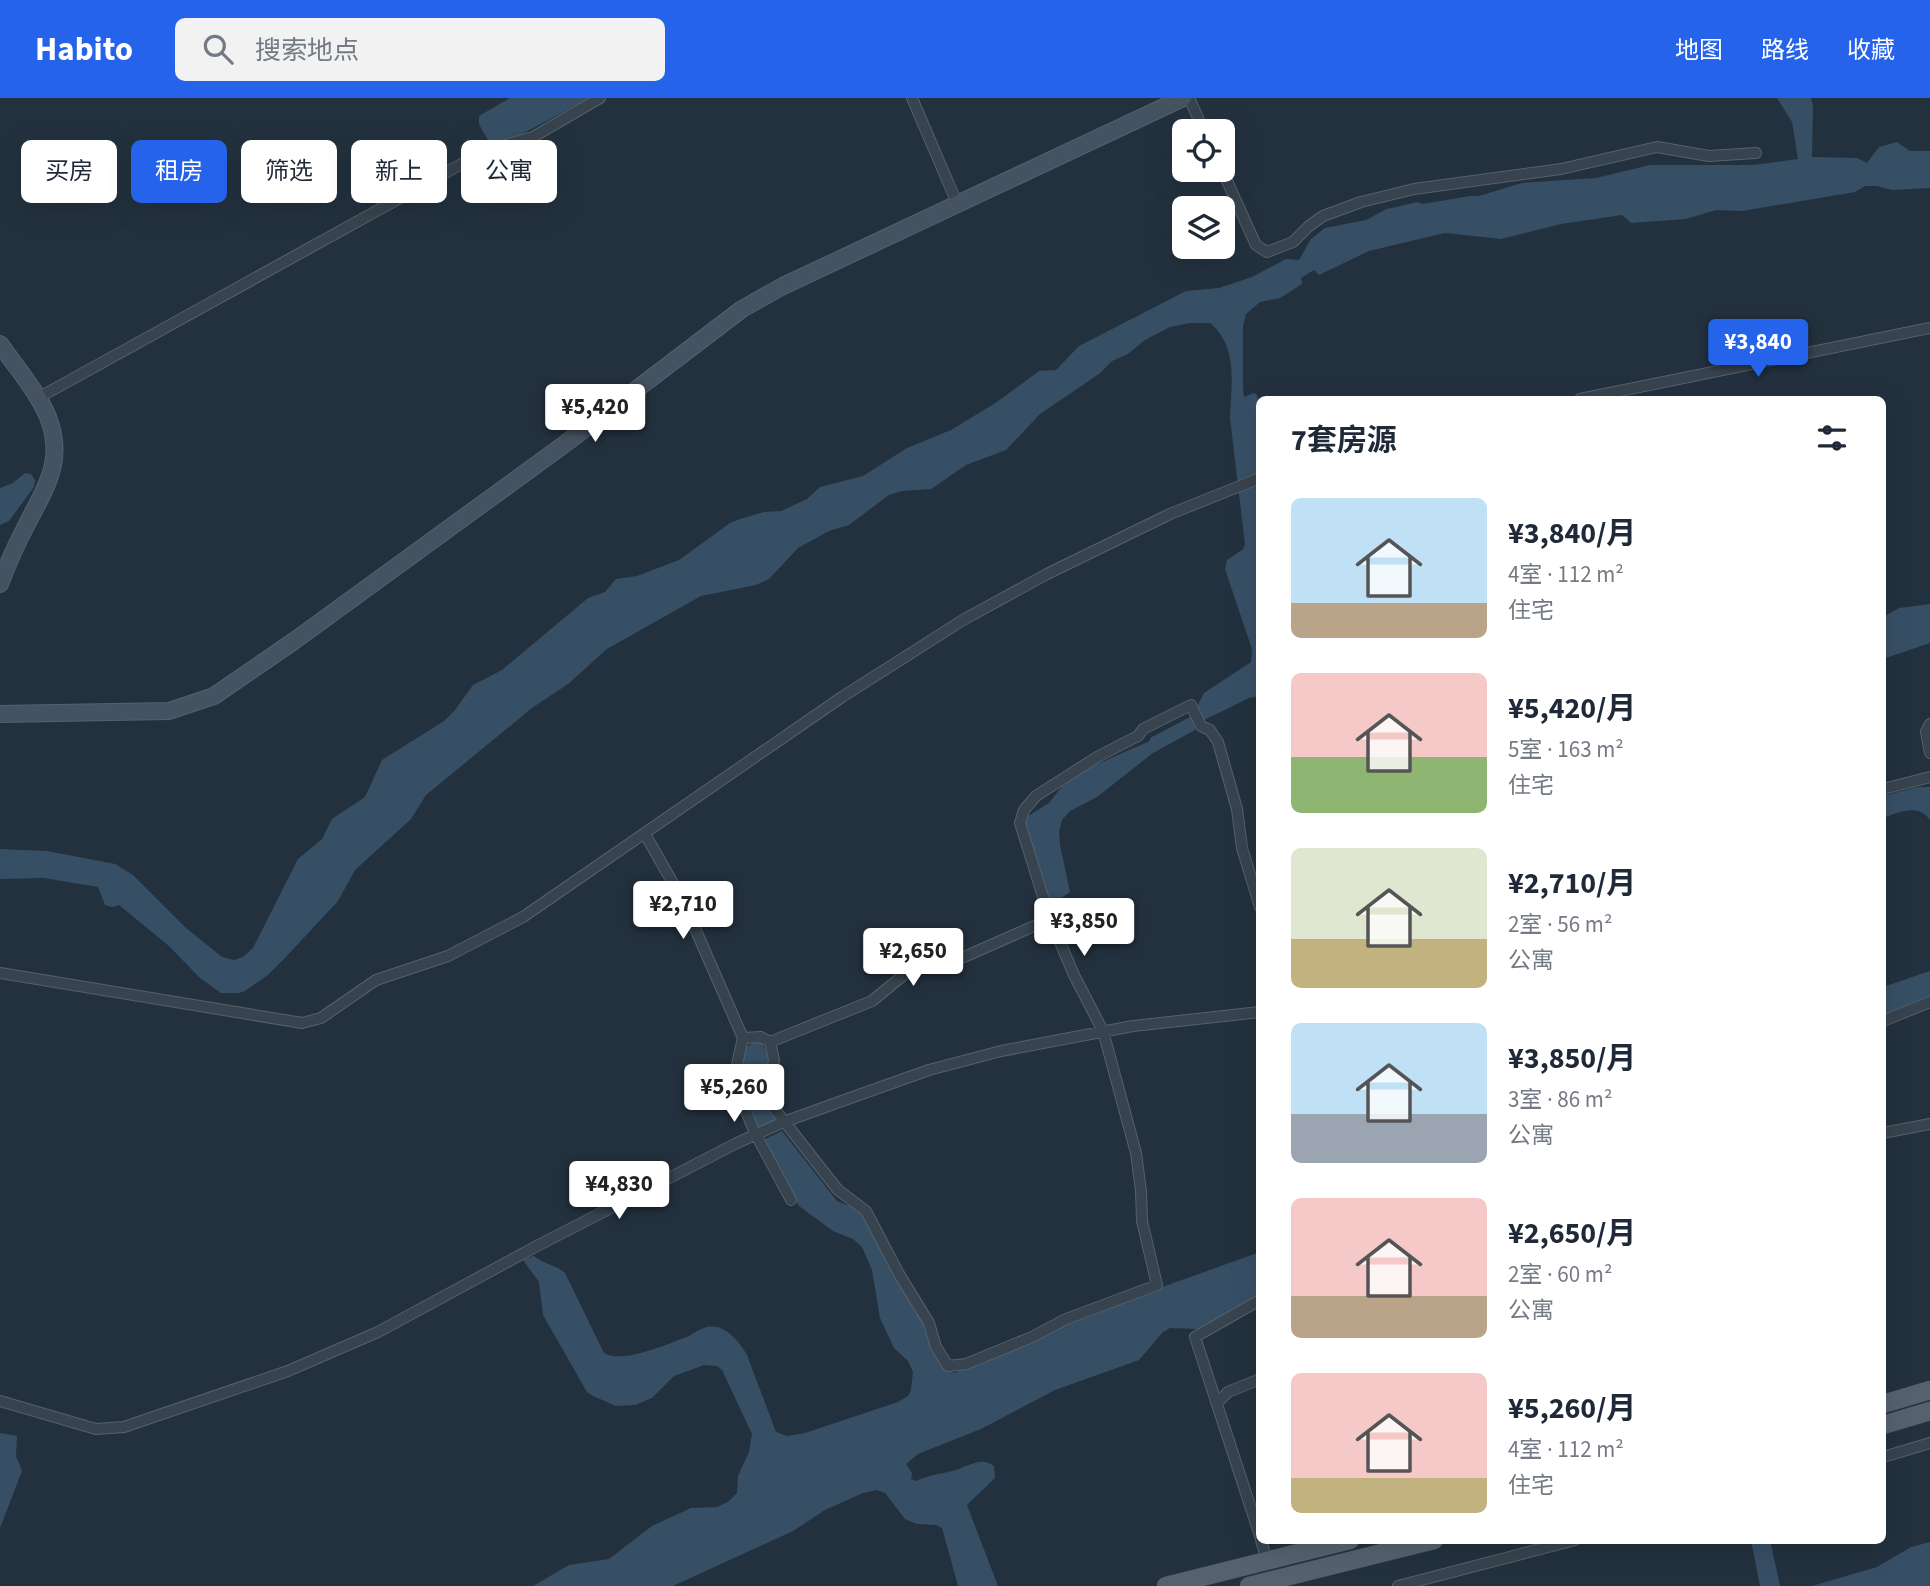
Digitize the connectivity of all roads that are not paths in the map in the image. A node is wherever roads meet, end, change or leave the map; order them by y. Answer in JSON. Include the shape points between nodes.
{"nodes":[{"id":1,"x":600,"y":98,"type":"edge"},
{"id":2,"x":912,"y":98,"type":"edge"},
{"id":3,"x":1183,"y":98,"type":"edge"},
{"id":4,"x":1189,"y":98,"type":"edge"},
{"id":5,"x":1199,"y":119,"type":"edge"},
{"id":6,"x":1756,"y":153,"type":"dead end"},
{"id":7,"x":1227,"y":182,"type":"edge"},
{"id":8,"x":957,"y":203,"type":"junction"},
{"id":9,"x":1930,"y":327,"type":"edge"},
{"id":10,"x":0,"y":344,"type":"edge"},
{"id":11,"x":1595,"y":396,"type":"edge"},
{"id":12,"x":38,"y":398,"type":"junction"},
{"id":13,"x":1256,"y":480,"type":"edge"},
{"id":14,"x":0,"y":584,"type":"edge"},
{"id":15,"x":0,"y":713,"type":"edge"},
{"id":16,"x":1930,"y":724,"type":"edge"},
{"id":17,"x":1930,"y":753,"type":"edge"},
{"id":18,"x":1930,"y":777,"type":"edge"},
{"id":19,"x":1886,"y":788,"type":"edge"},
{"id":20,"x":645,"y":834,"type":"junction"},
{"id":21,"x":1256,"y":894,"type":"edge"},
{"id":22,"x":1050,"y":919,"type":"junction"},
{"id":23,"x":0,"y":973,"type":"edge"},
{"id":24,"x":1930,"y":1002,"type":"edge"},
{"id":25,"x":1256,"y":1012,"type":"edge"},
{"id":26,"x":1886,"y":1020,"type":"edge"},
{"id":27,"x":1103,"y":1031,"type":"junction"},
{"id":28,"x":743,"y":1038,"type":"junction"},
{"id":29,"x":771,"y":1042,"type":"junction"},
{"id":30,"x":784,"y":1122,"type":"junction"},
{"id":31,"x":1930,"y":1124,"type":"edge"},
{"id":32,"x":1886,"y":1132,"type":"edge"},
{"id":33,"x":756,"y":1136,"type":"junction"},
{"id":34,"x":791,"y":1200,"type":"dead end"},
{"id":35,"x":1256,"y":1302,"type":"edge"},
{"id":36,"x":1256,"y":1381,"type":"edge"},
{"id":37,"x":1930,"y":1390,"type":"edge"},
{"id":38,"x":0,"y":1401,"type":"edge"},
{"id":39,"x":1218,"y":1402,"type":"junction"},
{"id":40,"x":1886,"y":1403,"type":"edge"},
{"id":41,"x":1930,"y":1411,"type":"edge"},
{"id":42,"x":1886,"y":1424,"type":"edge"},
{"id":43,"x":1930,"y":1443,"type":"edge"},
{"id":44,"x":1886,"y":1456,"type":"edge"},
{"id":45,"x":1256,"y":1522,"type":"edge"},
{"id":46,"x":1263,"y":1544,"type":"edge"},
{"id":47,"x":1334,"y":1544,"type":"edge"},
{"id":48,"x":1419,"y":1544,"type":"edge"},
{"id":49,"x":1560,"y":1544,"type":"edge"},
{"id":50,"x":1267,"y":1561,"type":"junction"},
{"id":51,"x":1272,"y":1583,"type":"edge"},
{"id":52,"x":1166,"y":1586,"type":"edge"},
{"id":53,"x":1249,"y":1586,"type":"edge"},
{"id":54,"x":1398,"y":1586,"type":"edge"}],
"edges":[{"from":1,"to":12,"type":"street","via":[[533,137],[485,151]]},
{"from":2,"to":8,"type":"street"},
{"from":3,"to":8,"type":"street"},
{"from":4,"to":5,"type":"street"},
{"from":6,"to":7,"type":"street","via":[[1709,156],[1657,147],[1561,169],[1413,189],[1323,216],[1293,242],[1267,252],[1256,245]]},
{"from":8,"to":15,"type":"street","via":[[742,309],[562,446],[214,696],[169,711]]},
{"from":9,"to":11,"type":"street"},
{"from":10,"to":12,"type":"street"},
{"from":12,"to":14,"type":"street","via":[[53,433],[53,469]]},
{"from":13,"to":20,"type":"street","via":[[1170,514],[963,620],[842,697]]},
{"from":16,"to":17,"type":"street","via":[[1926,732]]},
{"from":18,"to":19,"type":"street"},
{"from":20,"to":23,"type":"street","via":[[503,928],[448,956],[376,980],[312,1022]]},
{"from":20,"to":28,"type":"street","via":[[683,901]]},
{"from":21,"to":22,"type":"street","via":[[1219,742],[1200,726],[1191,705],[1097,757],[1027,805],[1020,823]]},
{"from":22,"to":27,"type":"street"},
{"from":22,"to":29,"type":"street","via":[[964,957],[924,962],[872,1001]]},
{"from":24,"to":26,"type":"street"},
{"from":25,"to":27,"type":"street"},
{"from":27,"to":30,"type":"street","via":[[948,1065]]},
{"from":27,"to":30,"type":"street","via":[[1136,1153],[1142,1221],[1157,1285],[966,1364],[952,1367],[943,1360],[929,1323],[866,1211],[838,1190]]},
{"from":28,"to":29,"type":"street","via":[[761,1037]]},
{"from":28,"to":33,"type":"street","via":[[736,1082]]},
{"from":29,"to":30,"type":"street","via":[[774,1060],[769,1097]]},
{"from":30,"to":33,"type":"street"},
{"from":31,"to":32,"type":"street"},
{"from":33,"to":34,"type":"street"},
{"from":33,"to":38,"type":"street","via":[[378,1332],[289,1371],[114,1429],[88,1427]]},
{"from":35,"to":39,"type":"street","via":[[1195,1337]]},
{"from":36,"to":39,"type":"street","via":[[1228,1392]]},
{"from":37,"to":40,"type":"main road"},
{"from":39,"to":45,"type":"street"},
{"from":41,"to":42,"type":"main road"},
{"from":43,"to":44,"type":"street"},
{"from":46,"to":50,"type":"street"},
{"from":47,"to":50,"type":"main road"},
{"from":48,"to":51,"type":"main road"},
{"from":49,"to":54,"type":"street"},
{"from":50,"to":52,"type":"main road"},
{"from":51,"to":53,"type":"main road"}]}
